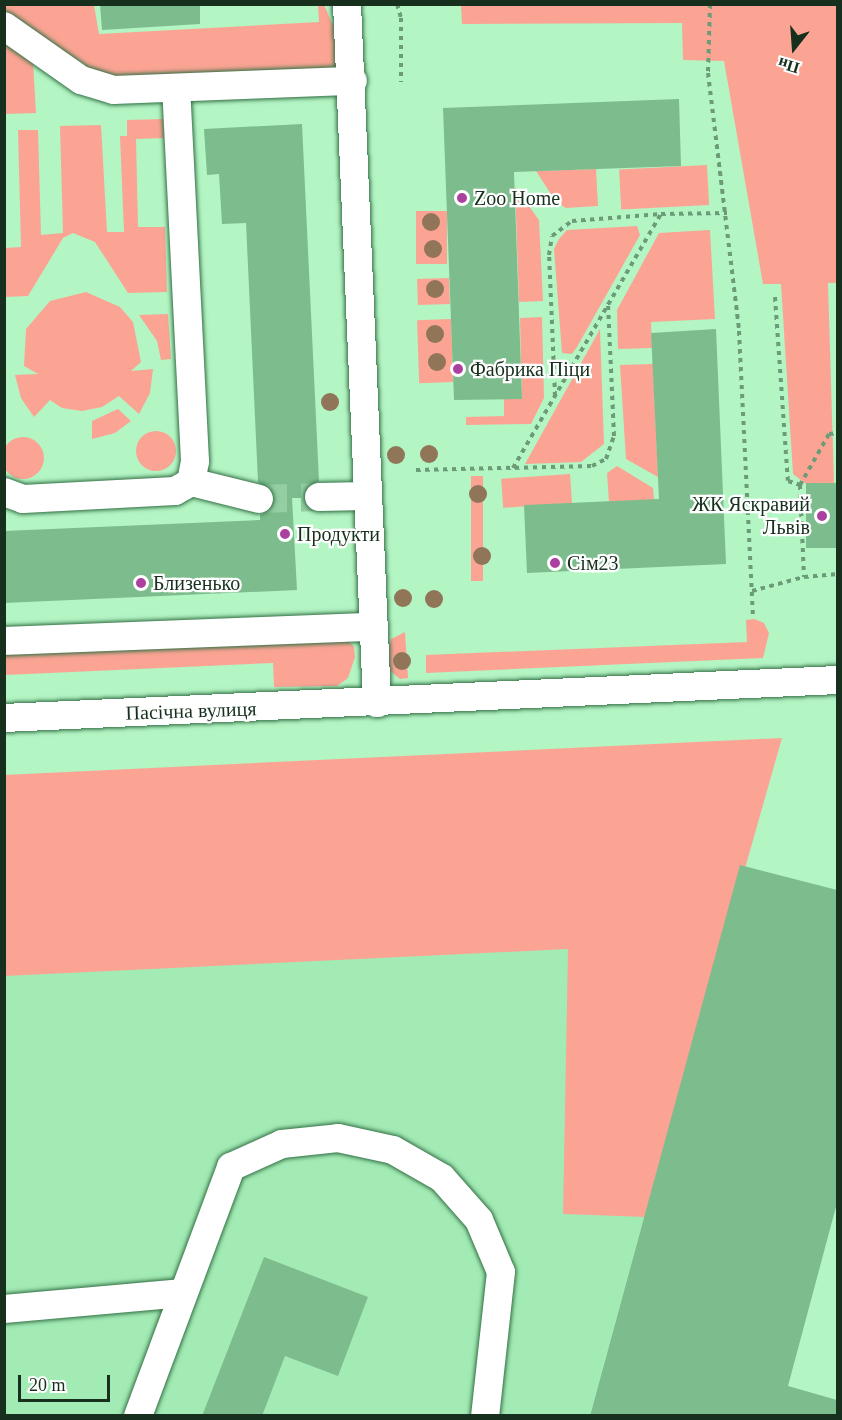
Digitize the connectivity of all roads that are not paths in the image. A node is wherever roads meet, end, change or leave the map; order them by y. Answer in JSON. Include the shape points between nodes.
{"nodes":[{"id":1,"x":347,"y":4,"type":"edge"},
{"id":2,"x":4,"y":26,"type":"edge"},
{"id":3,"x":353,"y":81,"type":"junction"},
{"id":4,"x":176,"y":89,"type":"junction"},
{"id":5,"x":191,"y":482,"type":"junction"},
{"id":6,"x":4,"y":492,"type":"edge"},
{"id":7,"x":366,"y":496,"type":"junction"},
{"id":8,"x":319,"y":497,"type":"tunnel mouth"},
{"id":9,"x":259,"y":499,"type":"tunnel mouth"},
{"id":10,"x":372,"y":627,"type":"junction"},
{"id":11,"x":4,"y":641,"type":"edge"},
{"id":12,"x":837,"y":680,"type":"edge"},
{"id":13,"x":377,"y":703,"type":"junction"},
{"id":14,"x":4,"y":718,"type":"edge"},
{"id":15,"x":183,"y":1293,"type":"junction"},
{"id":16,"x":4,"y":1309,"type":"edge"},
{"id":17,"x":138,"y":1416,"type":"edge"},
{"id":18,"x":485,"y":1416,"type":"edge"}],
"edges":[{"from":1,"to":3,"type":"street"},
{"from":2,"to":4,"type":"street","via":[[81,80],[114,90]]},
{"from":3,"to":4,"type":"street"},
{"from":3,"to":7,"type":"street"},
{"from":4,"to":5,"type":"street","via":[[195,460]]},
{"from":5,"to":6,"type":"street","via":[[175,491],[23,499]]},
{"from":5,"to":9,"type":"street"},
{"from":7,"to":8,"type":"street"},
{"from":7,"to":10,"type":"street"},
{"from":10,"to":11,"type":"street"},
{"from":10,"to":13,"type":"street"},
{"from":12,"to":13,"type":"street","name":"Пасічна вулиця"},
{"from":13,"to":14,"type":"street","name":"Пасічна вулиця"},
{"from":15,"to":16,"type":"street"},
{"from":15,"to":17,"type":"street"},
{"from":15,"to":18,"type":"street","via":[[231,1167],[282,1144],[338,1138],[393,1150],[442,1178],[472,1212],[501,1272]]}]}
